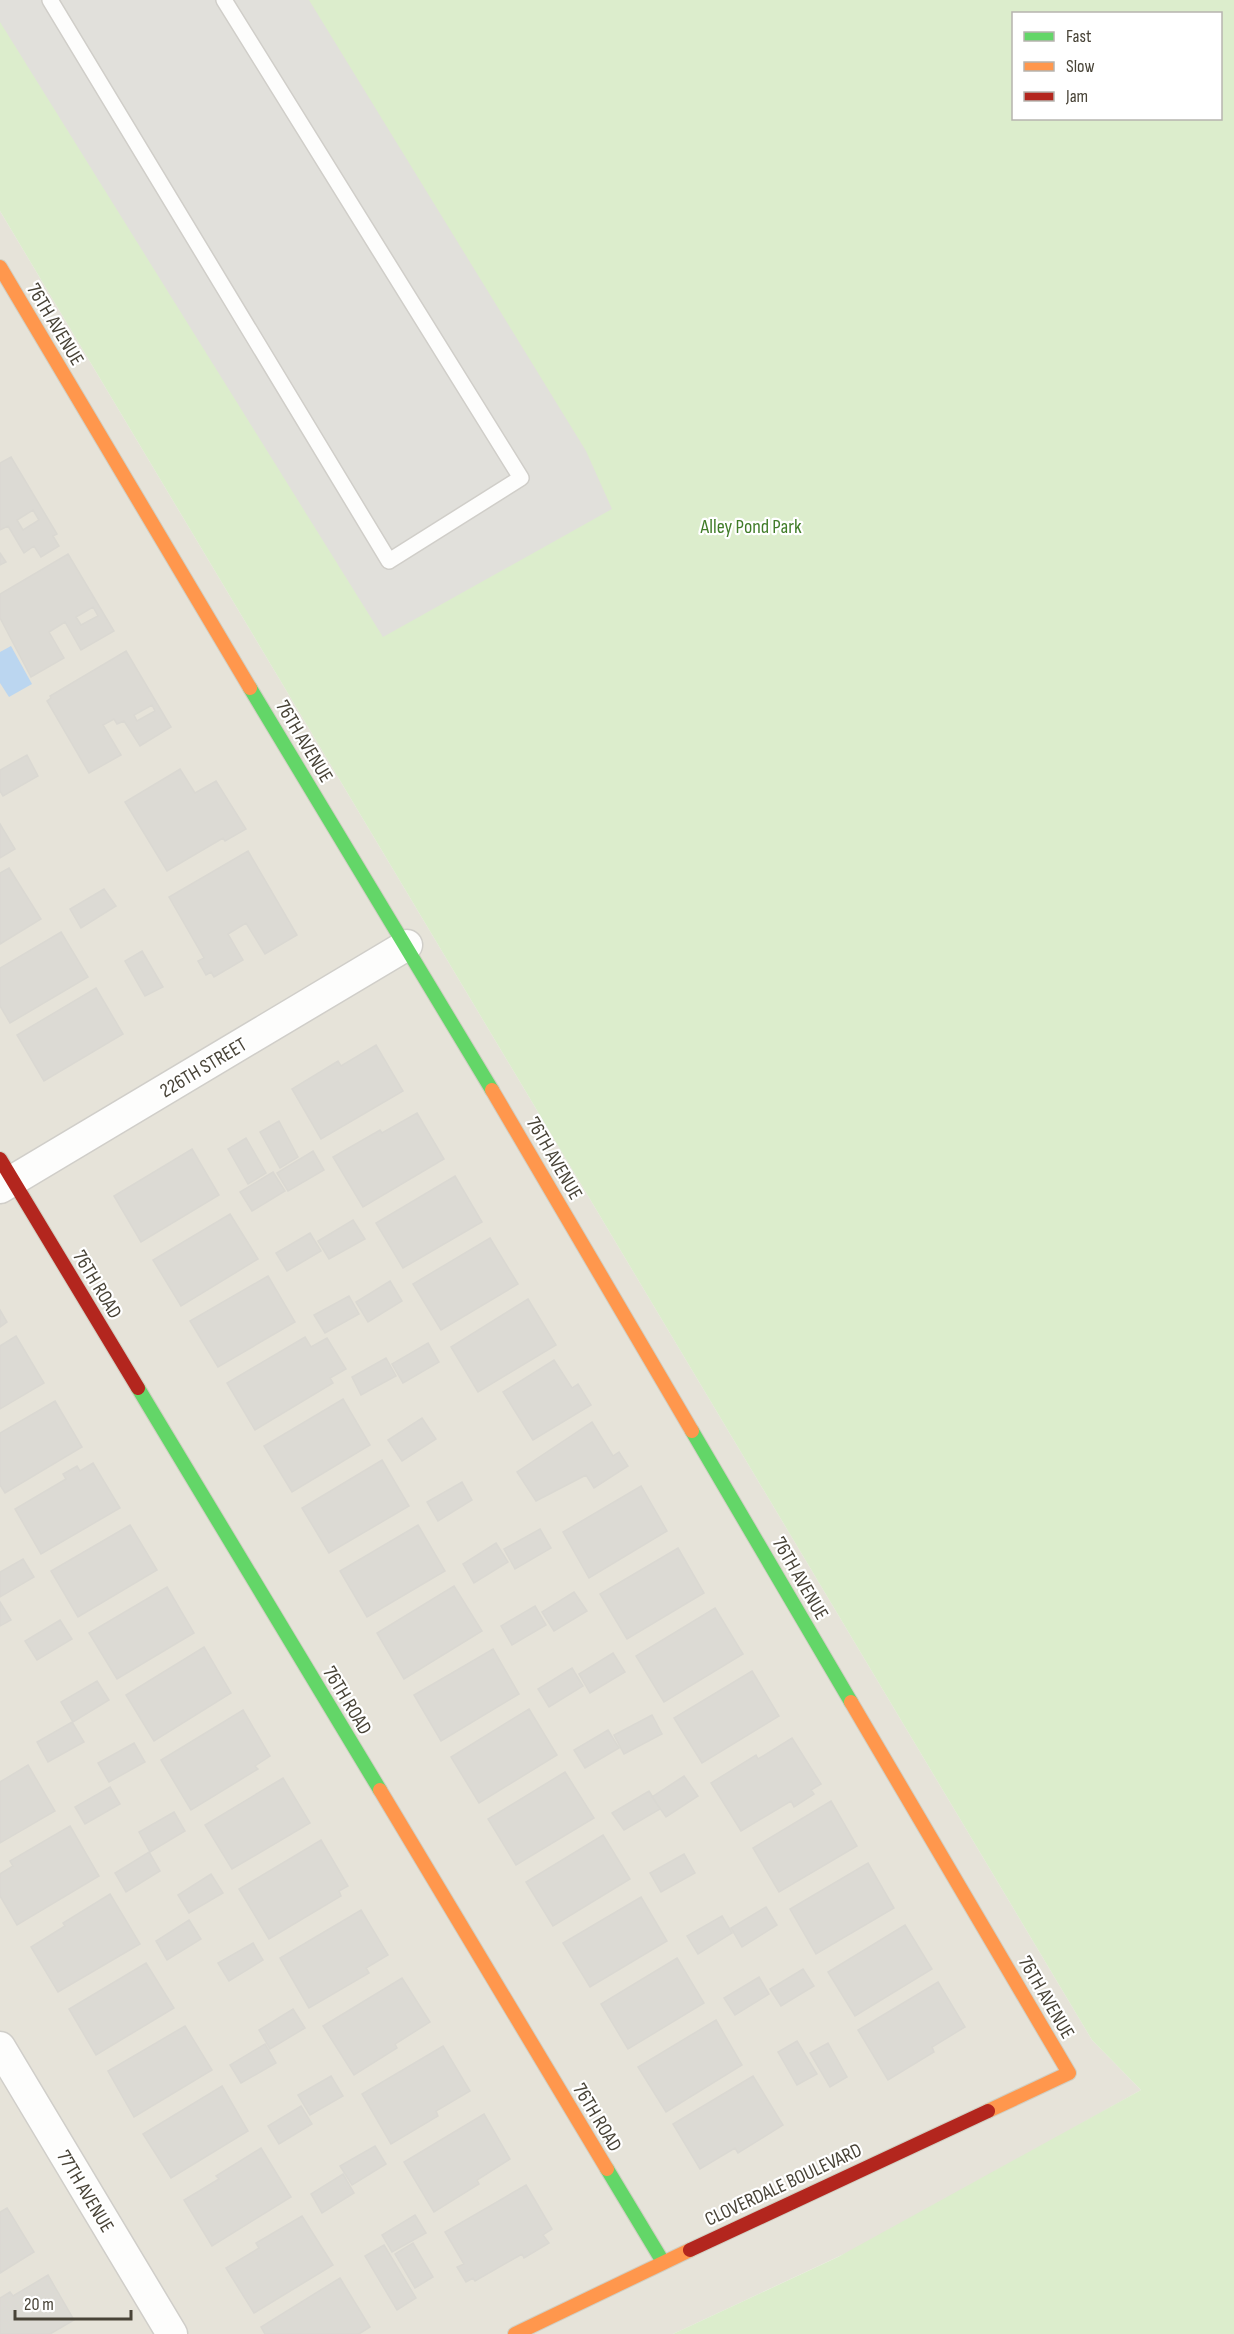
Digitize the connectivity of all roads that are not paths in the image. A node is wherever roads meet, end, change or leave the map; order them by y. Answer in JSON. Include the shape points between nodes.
{"nodes":[{"id":1,"x":50,"y":0,"type":"edge"},
{"id":2,"x":224,"y":0,"type":"edge"},
{"id":3,"x":0,"y":267,"type":"edge"},
{"id":4,"x":407,"y":945,"type":"junction"},
{"id":5,"x":4,"y":1175,"type":"edge"},
{"id":6,"x":0,"y":2047,"type":"edge"},
{"id":7,"x":1070,"y":2073,"type":"joint"},
{"id":8,"x":663,"y":2262,"type":"junction"},
{"id":9,"x":172,"y":2334,"type":"edge"},
{"id":10,"x":515,"y":2334,"type":"edge"}],
"edges":[{"from":1,"to":2,"type":"lane","via":[[389,561],[521,478]]},
{"from":3,"to":4,"type":"street","name":"76TH AVENUE"},
{"from":4,"to":5,"type":"street","name":"226TH STREET"},
{"from":4,"to":7,"type":"street","name":"76TH AVENUE"},
{"from":5,"to":8,"type":"street","name":"76TH ROAD"},
{"from":6,"to":9,"type":"street","name":"77TH AVENUE"},
{"from":7,"to":8,"type":"street","name":"CLOVERDALE BOULEVARD"},
{"from":8,"to":10,"type":"street","name":"CLOVERDALE BOULEVARD"}]}
